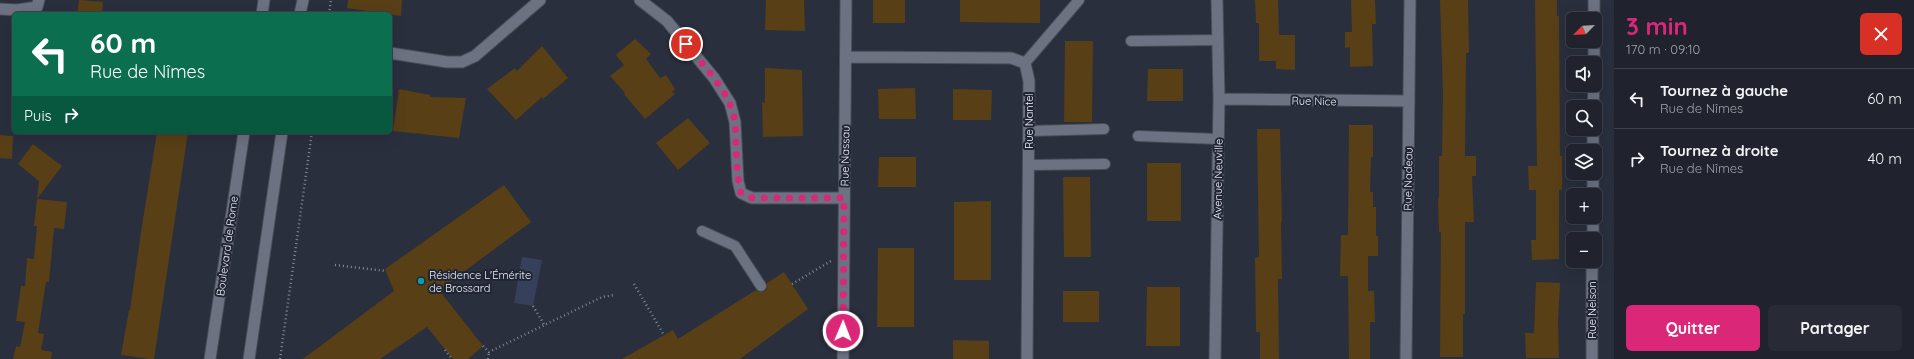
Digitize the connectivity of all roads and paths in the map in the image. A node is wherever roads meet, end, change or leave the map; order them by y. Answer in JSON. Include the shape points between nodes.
{"nodes":[{"id":1,"x":264,"y":0,"type":"edge"},
{"id":2,"x":303,"y":0,"type":"edge"},
{"id":3,"x":331,"y":0,"type":"edge"},
{"id":4,"x":540,"y":0,"type":"edge"},
{"id":5,"x":640,"y":0,"type":"edge"},
{"id":6,"x":846,"y":0,"type":"edge"},
{"id":7,"x":1079,"y":0,"type":"edge"},
{"id":8,"x":1217,"y":0,"type":"edge"},
{"id":9,"x":1410,"y":0,"type":"edge"},
{"id":10,"x":1594,"y":0,"type":"edge"},
{"id":11,"x":38,"y":3,"type":"edge"},
{"id":12,"x":0,"y":9,"type":"edge"},
{"id":13,"x":262,"y":12,"type":"edge"},
{"id":14,"x":300,"y":12,"type":"edge"},
{"id":15,"x":329,"y":12,"type":"edge"},
{"id":16,"x":1594,"y":12,"type":"edge"},
{"id":17,"x":1218,"y":40,"type":"junction"},
{"id":18,"x":1131,"y":41,"type":"dead end"},
{"id":19,"x":392,"y":53,"type":"edge"},
{"id":20,"x":846,"y":57,"type":"junction"},
{"id":21,"x":1025,"y":63,"type":"junction"},
{"id":22,"x":1219,"y":100,"type":"junction"},
{"id":23,"x":1409,"y":101,"type":"junction"},
{"id":24,"x":1104,"y":129,"type":"dead end"},
{"id":25,"x":1029,"y":131,"type":"junction"},
{"id":26,"x":244,"y":134,"type":"edge"},
{"id":27,"x":282,"y":134,"type":"edge"},
{"id":28,"x":312,"y":134,"type":"edge"},
{"id":29,"x":1138,"y":136,"type":"dead end"},
{"id":30,"x":1218,"y":139,"type":"junction"},
{"id":31,"x":1105,"y":164,"type":"dead end"},
{"id":32,"x":1029,"y":165,"type":"junction"},
{"id":33,"x":844,"y":198,"type":"junction"},
{"id":34,"x":702,"y":232,"type":"dead end"},
{"id":35,"x":844,"y":254,"type":"junction"},
{"id":36,"x":335,"y":265,"type":"dead end"},
{"id":37,"x":1592,"y":268,"type":"edge"},
{"id":38,"x":386,"y":271,"type":"dead end"},
{"id":39,"x":634,"y":284,"type":"dead end"},
{"id":40,"x":792,"y":284,"type":"dead end"},
{"id":41,"x":761,"y":286,"type":"dead end"},
{"id":42,"x":615,"y":295,"type":"dead end"},
{"id":43,"x":533,"y":306,"type":"dead end"},
{"id":44,"x":545,"y":326,"type":"junction"},
{"id":45,"x":664,"y":335,"type":"dead end"},
{"id":46,"x":483,"y":346,"type":"dead end"},
{"id":47,"x":445,"y":350,"type":"dead end"},
{"id":48,"x":489,"y":352,"type":"junction"},
{"id":49,"x":210,"y":359,"type":"edge"},
{"id":50,"x":249,"y":359,"type":"edge"},
{"id":51,"x":280,"y":359,"type":"edge"},
{"id":52,"x":452,"y":359,"type":"edge"},
{"id":53,"x":488,"y":359,"type":"edge"},
{"id":54,"x":843,"y":359,"type":"edge"},
{"id":55,"x":1027,"y":359,"type":"edge"},
{"id":56,"x":1215,"y":359,"type":"edge"},
{"id":57,"x":1406,"y":359,"type":"edge"},
{"id":58,"x":1592,"y":359,"type":"edge"}],
"edges":[{"from":1,"to":13,"type":"street"},
{"from":2,"to":14,"type":"street"},
{"from":3,"to":15,"type":"path"},
{"from":4,"to":19,"type":"street","via":[[468,60],[448,62]]},
{"from":5,"to":33,"type":"street","via":[[667,21],[714,78],[730,103],[735,122],[741,193],[752,198]]},
{"from":6,"to":20,"type":"street","name":"Rue Nassau"},
{"from":7,"to":21,"type":"lane"},
{"from":8,"to":17,"type":"street","name":"Avenue Neuville"},
{"from":9,"to":23,"type":"street","name":"Rue Nadeau"},
{"from":10,"to":16,"type":"street"},
{"from":11,"to":12,"type":"street","via":[[17,10]]},
{"from":17,"to":18,"type":"lane"},
{"from":17,"to":22,"type":"street","name":"Avenue Neuville"},
{"from":20,"to":21,"type":"street","via":[[1011,58]]},
{"from":20,"to":33,"type":"street","name":"Rue Nassau"},
{"from":21,"to":25,"type":"street","name":"Rue Nantel","via":[[1029,81]]},
{"from":22,"to":23,"type":"street","name":"Rue Nice"},
{"from":22,"to":30,"type":"street","name":"Avenue Neuville"},
{"from":23,"to":57,"type":"street","name":"Rue Nadeau"},
{"from":24,"to":25,"type":"lane"},
{"from":25,"to":32,"type":"street","name":"Rue Nantel"},
{"from":26,"to":49,"type":"street","name":"Boulevard de Rome"},
{"from":27,"to":50,"type":"street"},
{"from":28,"to":51,"type":"path"},
{"from":29,"to":30,"type":"lane"},
{"from":30,"to":56,"type":"street","name":"Avenue Neuville"},
{"from":31,"to":32,"type":"lane"},
{"from":32,"to":55,"type":"street","name":"Rue Nantel"},
{"from":33,"to":35,"type":"street","name":"Rue Nassau"},
{"from":34,"to":41,"type":"lane","via":[[735,246]]},
{"from":35,"to":40,"type":"path"},
{"from":35,"to":54,"type":"street","name":"Rue Nassau"},
{"from":36,"to":38,"type":"path"},
{"from":37,"to":58,"type":"street","name":"Rue Nelson"},
{"from":39,"to":45,"type":"path"},
{"from":42,"to":44,"type":"path","via":[[602,297]]},
{"from":43,"to":44,"type":"path"},
{"from":44,"to":48,"type":"path"},
{"from":46,"to":48,"type":"path"},
{"from":47,"to":52,"type":"path"},
{"from":48,"to":53,"type":"path"}]}
